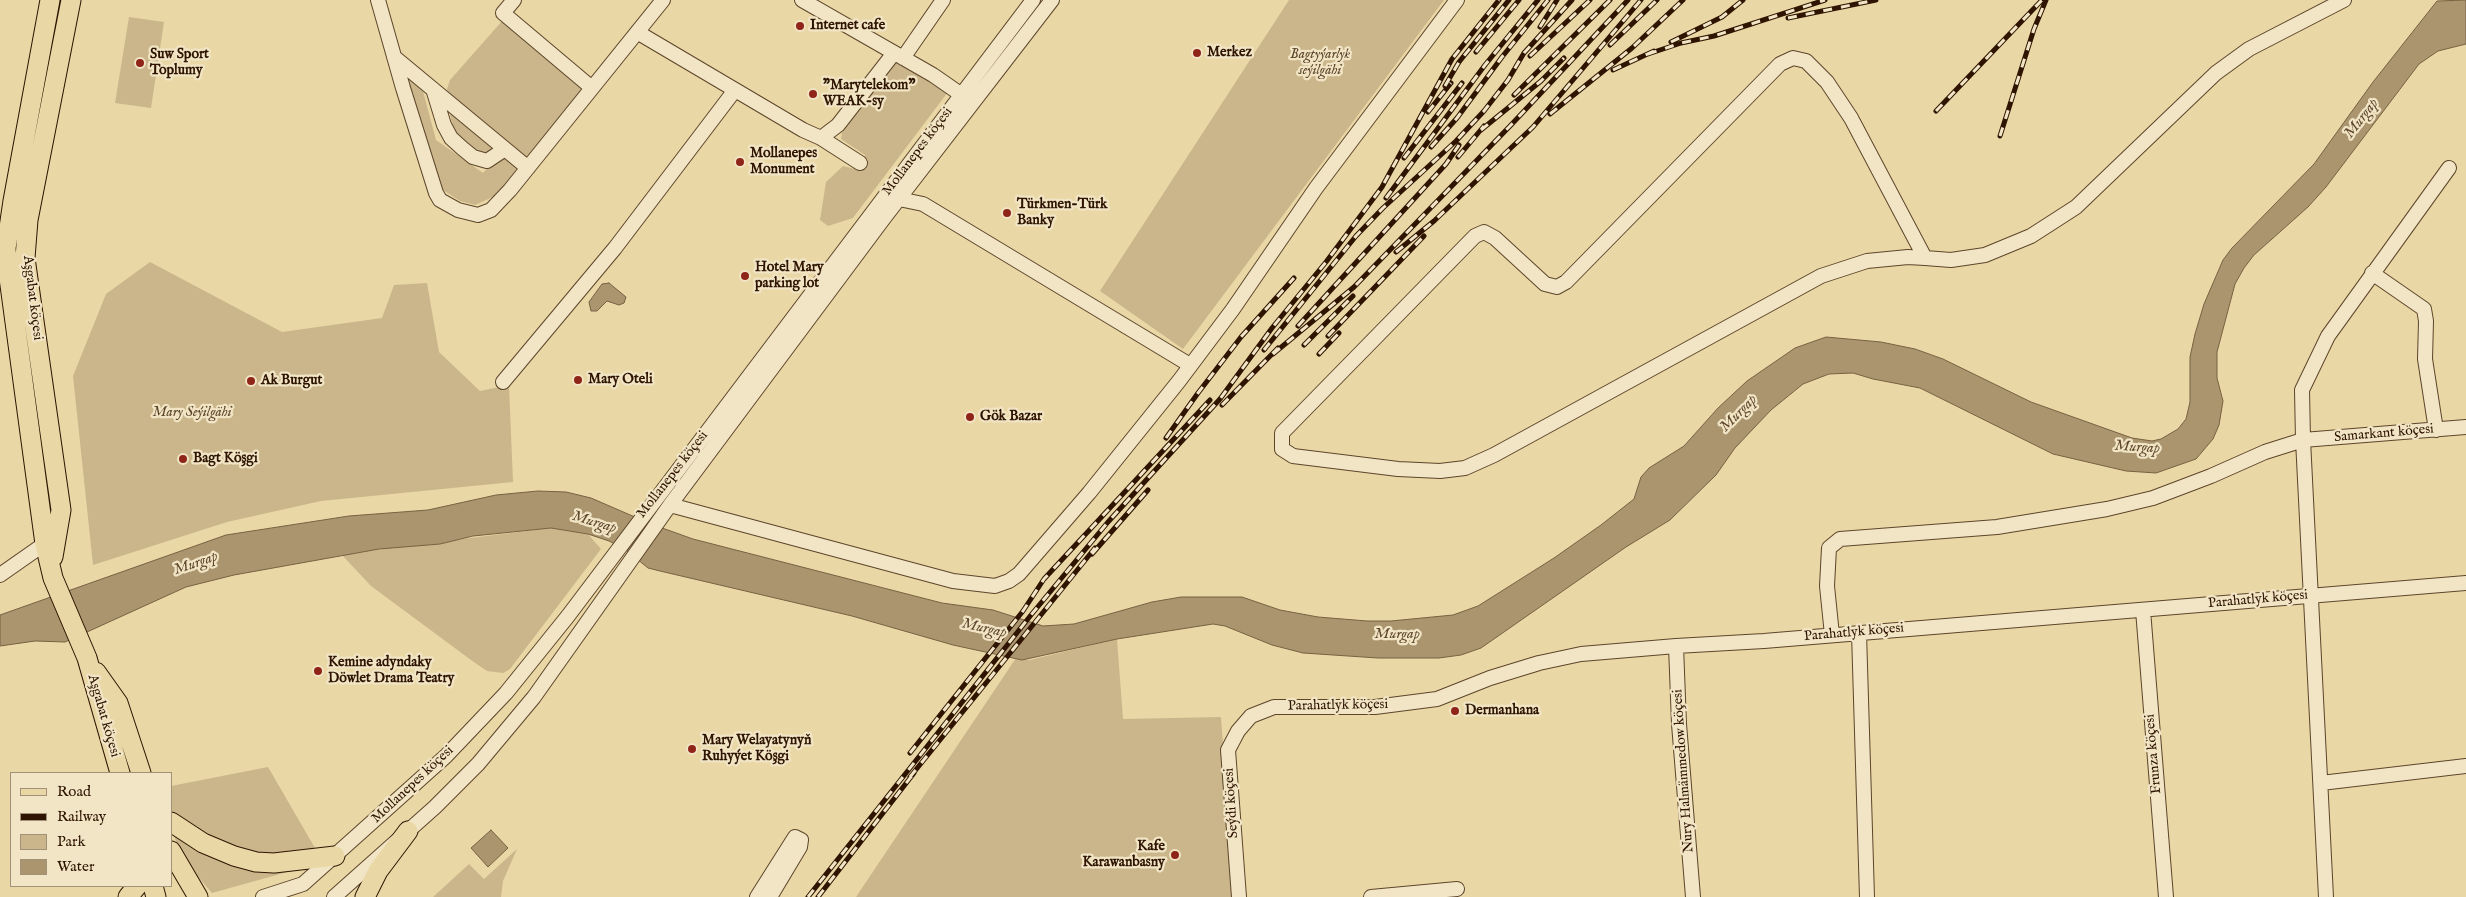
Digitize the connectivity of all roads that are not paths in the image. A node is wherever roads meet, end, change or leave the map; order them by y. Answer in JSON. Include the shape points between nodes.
{"nodes":[{"id":1,"x":50,"y":0,"type":"edge"},
{"id":2,"x":71,"y":0,"type":"edge"},
{"id":3,"x":378,"y":0,"type":"edge"},
{"id":4,"x":514,"y":0,"type":"edge"},
{"id":5,"x":802,"y":0,"type":"edge"},
{"id":6,"x":943,"y":0,"type":"edge"},
{"id":7,"x":1033,"y":0,"type":"edge"},
{"id":8,"x":1052,"y":0,"type":"edge"},
{"id":9,"x":1457,"y":0,"type":"edge"},
{"id":10,"x":2343,"y":0,"type":"edge"},
{"id":11,"x":662,"y":1,"type":"edge"},
{"id":12,"x":637,"y":32,"type":"junction"},
{"id":13,"x":898,"y":56,"type":"junction"},
{"id":14,"x":394,"y":57,"type":"junction"},
{"id":15,"x":592,"y":88,"type":"junction"},
{"id":16,"x":433,"y":89,"type":"junction"},
{"id":17,"x":735,"y":90,"type":"junction"},
{"id":18,"x":967,"y":98,"type":"junction"},
{"id":19,"x":821,"y":138,"type":"junction"},
{"id":20,"x":505,"y":149,"type":"junction"},
{"id":21,"x":860,"y":163,"type":"dead end"},
{"id":22,"x":528,"y":168,"type":"junction"},
{"id":23,"x":2448,"y":168,"type":"dead end"},
{"id":24,"x":899,"y":198,"type":"junction"},
{"id":25,"x":5,"y":224,"type":"edge"},
{"id":26,"x":1924,"y":258,"type":"junction"},
{"id":27,"x":2372,"y":273,"type":"junction"},
{"id":28,"x":1190,"y":365,"type":"junction"},
{"id":29,"x":503,"y":382,"type":"dead end"},
{"id":30,"x":2466,"y":427,"type":"edge"},
{"id":31,"x":2436,"y":430,"type":"junction"},
{"id":32,"x":2303,"y":440,"type":"junction"},
{"id":33,"x":666,"y":510,"type":"junction"},
{"id":34,"x":51,"y":539,"type":"junction"},
{"id":35,"x":0,"y":575,"type":"edge"},
{"id":36,"x":2466,"y":583,"type":"edge"},
{"id":37,"x":2311,"y":596,"type":"junction"},
{"id":38,"x":2142,"y":610,"type":"junction"},
{"id":39,"x":568,"y":616,"type":"junction"},
{"id":40,"x":583,"y":626,"type":"junction"},
{"id":41,"x":1859,"y":633,"type":"junction"},
{"id":42,"x":1832,"y":635,"type":"junction"},
{"id":43,"x":1676,"y":646,"type":"junction"},
{"id":44,"x":83,"y":651,"type":"junction"},
{"id":45,"x":1251,"y":716,"type":"joint"},
{"id":46,"x":2466,"y":766,"type":"edge"},
{"id":47,"x":120,"y":772,"type":"edge"},
{"id":48,"x":141,"y":772,"type":"edge"},
{"id":49,"x":2321,"y":783,"type":"junction"},
{"id":50,"x":172,"y":823,"type":"edge"},
{"id":51,"x":408,"y":831,"type":"junction"},
{"id":52,"x":172,"y":853,"type":"edge"},
{"id":53,"x":335,"y":856,"type":"junction"},
{"id":54,"x":136,"y":887,"type":"edge"},
{"id":55,"x":1457,"y":889,"type":"dead end"},
{"id":56,"x":128,"y":897,"type":"edge"},
{"id":57,"x":198,"y":897,"type":"edge"},
{"id":58,"x":263,"y":897,"type":"edge"},
{"id":59,"x":334,"y":897,"type":"edge"},
{"id":60,"x":365,"y":897,"type":"edge"},
{"id":61,"x":757,"y":897,"type":"edge"},
{"id":62,"x":770,"y":897,"type":"edge"},
{"id":63,"x":1239,"y":897,"type":"edge"},
{"id":64,"x":1371,"y":897,"type":"edge"},
{"id":65,"x":1693,"y":897,"type":"edge"},
{"id":66,"x":1867,"y":897,"type":"edge"},
{"id":67,"x":2166,"y":897,"type":"edge"},
{"id":68,"x":2326,"y":897,"type":"edge"}],
"edges":[{"from":1,"to":25,"type":"main road","name":"Aşgabat köçesi"},
{"from":2,"to":34,"type":"main road","name":"Aşgabat köçesi","via":[[28,220],[25,258],[61,510]]},
{"from":3,"to":14,"type":"street"},
{"from":4,"to":15,"type":"street","via":[[503,13]]},
{"from":5,"to":13,"type":"street"},
{"from":6,"to":13,"type":"street"},
{"from":7,"to":18,"type":"street","name":"Mollanepes köçesi"},
{"from":8,"to":18,"type":"street","name":"Mollanepes köçesi"},
{"from":9,"to":28,"type":"street","via":[[1316,188],[1233,309]]},
{"from":10,"to":26,"type":"street","via":[[2249,49],[2216,72],[2076,207],[2031,236],[1985,256],[1951,260]]},
{"from":11,"to":12,"type":"street"},
{"from":12,"to":15,"type":"street"},
{"from":12,"to":17,"type":"street"},
{"from":13,"to":18,"type":"street"},
{"from":13,"to":19,"type":"street","via":[[838,125]]},
{"from":14,"to":16,"type":"street"},
{"from":14,"to":22,"type":"street","via":[[440,200],[467,214],[478,215],[496,205]]},
{"from":15,"to":22,"type":"street"},
{"from":16,"to":20,"type":"street"},
{"from":16,"to":20,"type":"street","via":[[451,138],[472,157],[487,161]]},
{"from":17,"to":19,"type":"street"},
{"from":17,"to":29,"type":"street","via":[[615,248]]},
{"from":18,"to":24,"type":"street","name":"Mollanepes köçesi"},
{"from":18,"to":39,"type":"street","name":"Mollanepes köçesi","via":[[648,507]]},
{"from":19,"to":21,"type":"street"},
{"from":20,"to":22,"type":"street"},
{"from":23,"to":27,"type":"street"},
{"from":24,"to":28,"type":"street","via":[[923,204]]},
{"from":24,"to":33,"type":"street","name":"Mollanepes köçesi"},
{"from":25,"to":34,"type":"main road","name":"Aşgabat köçesi","via":[[7,263]]},
{"from":26,"to":26,"type":"street","via":[[1867,261],[1821,276],[1465,468],[1440,471],[1398,469],[1293,456],[1282,449],[1282,433],[1475,236],[1484,232],[1495,238],[1545,284],[1557,287],[1566,282],[1780,64],[1793,58],[1806,61],[1827,82],[1852,118]]},
{"from":27,"to":31,"type":"street","via":[[2424,309],[2425,359]]},
{"from":27,"to":32,"type":"street","via":[[2328,336],[2309,372],[2302,390]]},
{"from":28,"to":33,"type":"street","via":[[1020,574],[995,586],[953,581]]},
{"from":30,"to":31,"type":"street","name":"Samarkant köçesi"},
{"from":31,"to":32,"type":"street","name":"Samarkant köçesi"},
{"from":32,"to":37,"type":"street"},
{"from":32,"to":42,"type":"street","name":"Samarkant köçesi","via":[[2265,452],[2153,498],[2107,509],[1997,527],[1840,540],[1829,548],[1827,586]]},
{"from":33,"to":40,"type":"street","name":"Mollanepes köçesi"},
{"from":34,"to":35,"type":"street"},
{"from":34,"to":44,"type":"main road","name":"Aşgabat köçesi","via":[[52,573]]},
{"from":36,"to":37,"type":"street","name":"Parahatlyk köçesi"},
{"from":37,"to":38,"type":"street","name":"Parahatlyk köçesi"},
{"from":37,"to":49,"type":"street"},
{"from":38,"to":41,"type":"street","name":"Parahatlyk köçesi"},
{"from":38,"to":67,"type":"street","name":"Frunza köçesi"},
{"from":39,"to":40,"type":"street"},
{"from":39,"to":53,"type":"street","name":"Mollanepes köçesi","via":[[506,693],[446,756]]},
{"from":40,"to":51,"type":"street","name":"Mollanepes köçesi","via":[[534,697],[478,764]]},
{"from":41,"to":42,"type":"street","name":"Parahatlyk köçesi"},
{"from":41,"to":66,"type":"street"},
{"from":42,"to":43,"type":"street","name":"Parahatlyk köçesi"},
{"from":43,"to":45,"type":"street","name":"Parahatlyk köçesi","via":[[1581,654],[1538,663],[1437,699],[1375,707],[1274,707]]},
{"from":43,"to":65,"type":"street","name":"Nury Halmämmedow köçesi"},
{"from":44,"to":47,"type":"main road","name":"Aşgabat köçesi"},
{"from":44,"to":48,"type":"main road","name":"Aşgabat köçesi","via":[[118,704]]},
{"from":45,"to":63,"type":"street","name":"Seýdi köçesi","via":[[1228,750]]},
{"from":46,"to":49,"type":"street"},
{"from":49,"to":68,"type":"street"},
{"from":50,"to":53,"type":"main road","via":[[203,843],[256,862]]},
{"from":51,"to":59,"type":"street","name":"Mollanepes köçesi"},
{"from":51,"to":60,"type":"main road","via":[[378,871]]},
{"from":52,"to":57,"type":"main road"},
{"from":53,"to":58,"type":"street","name":"Mollanepes köçesi","via":[[303,884]]},
{"from":54,"to":56,"type":"main road"},
{"from":55,"to":64,"type":"street"},
{"from":61,"to":62,"type":"street","via":[[795,837],[801,840],[800,847]]}]}
